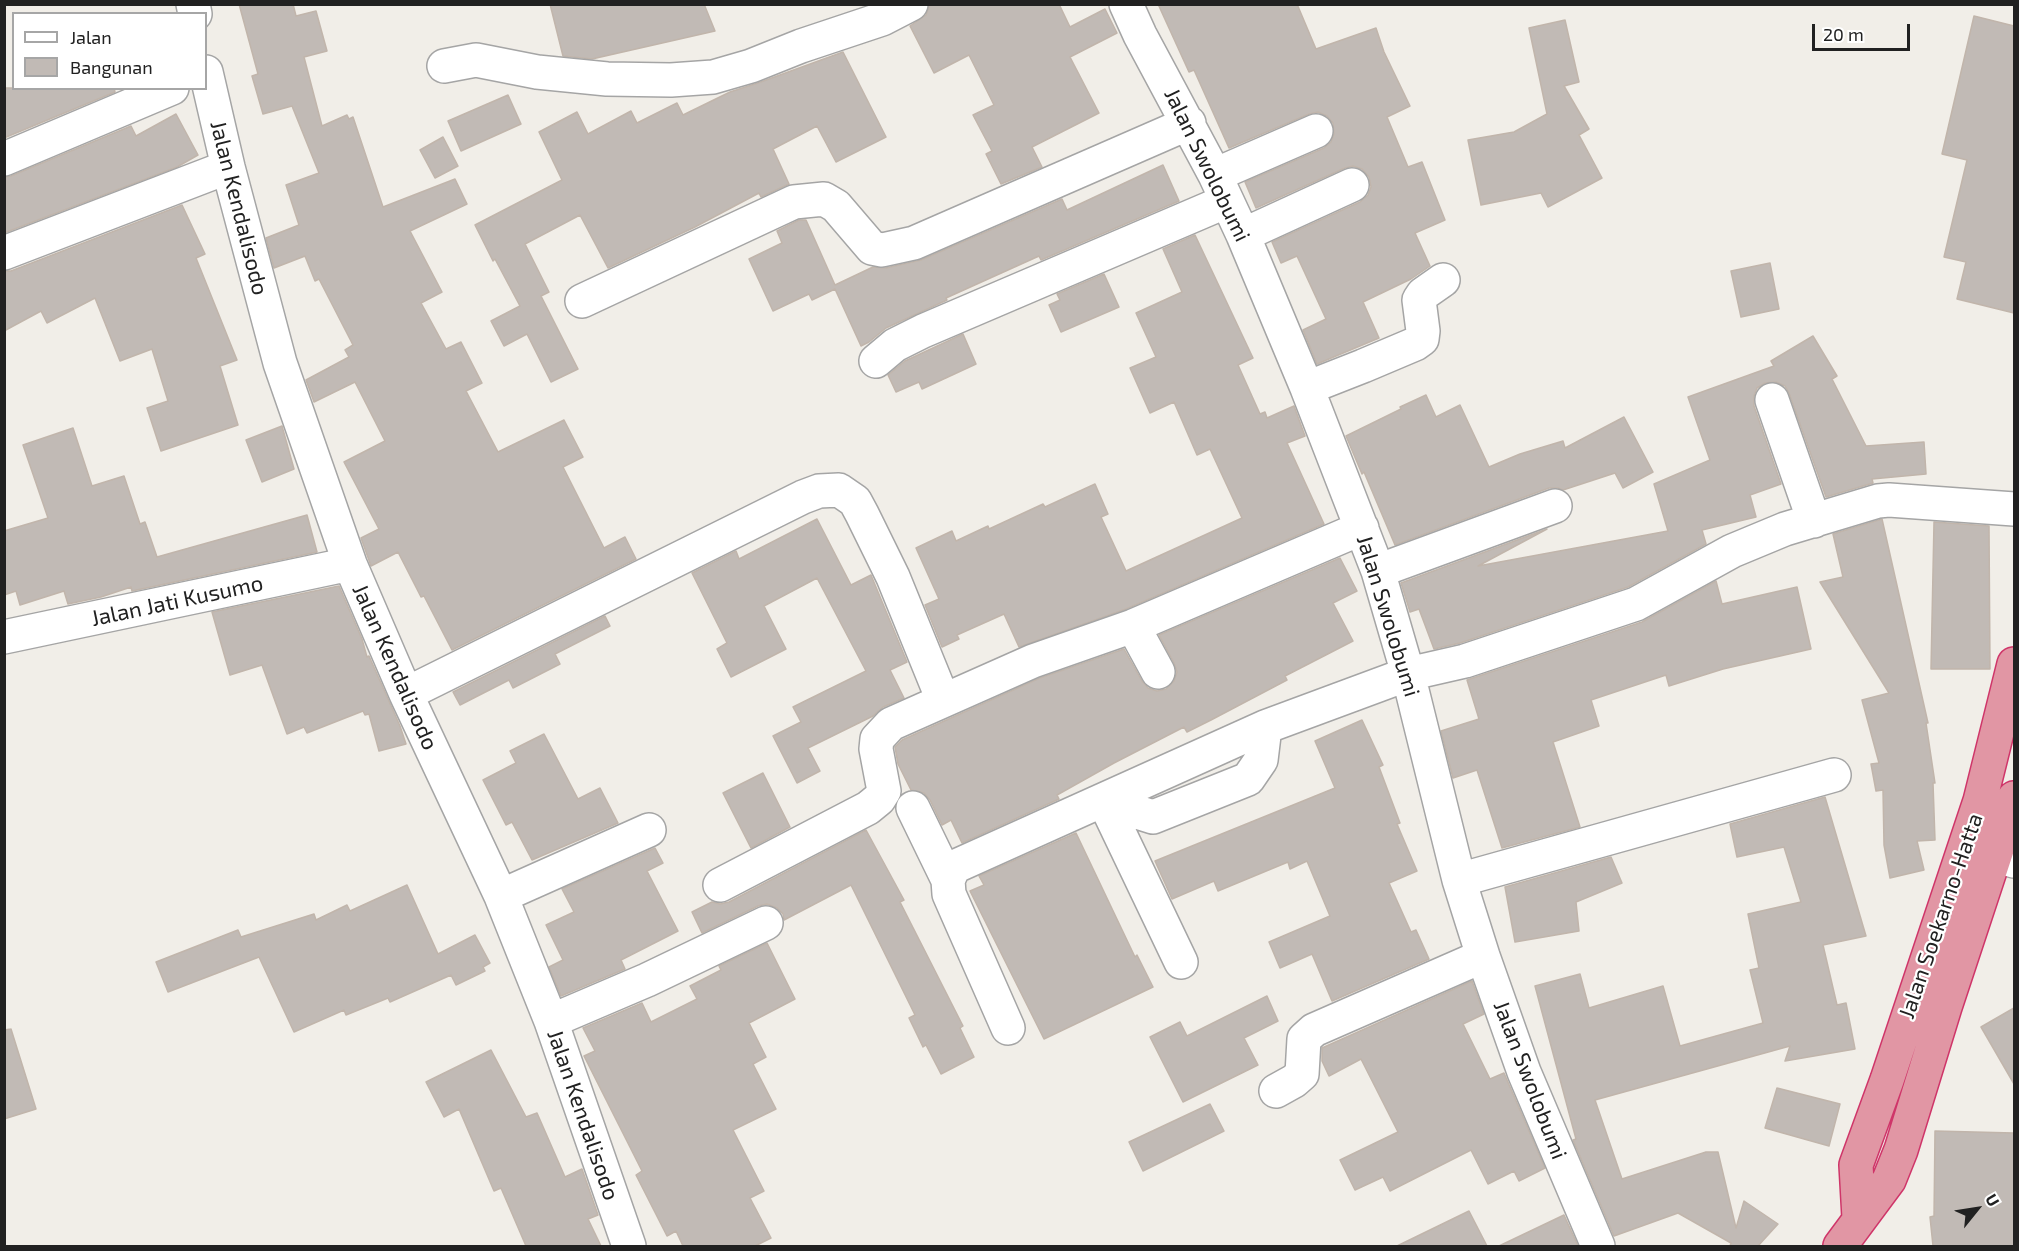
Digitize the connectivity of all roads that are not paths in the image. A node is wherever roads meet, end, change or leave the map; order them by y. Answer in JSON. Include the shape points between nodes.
{"nodes":[{"id":1,"x":912,"y":4,"type":"edge"},
{"id":2,"x":1126,"y":4,"type":"edge"},
{"id":3,"x":444,"y":66,"type":"dead end"},
{"id":4,"x":207,"y":78,"type":"edge"},
{"id":5,"x":167,"y":90,"type":"edge"},
{"id":6,"x":1189,"y":123,"type":"junction"},
{"id":7,"x":1316,"y":131,"type":"dead end"},
{"id":8,"x":4,"y":159,"type":"edge"},
{"id":9,"x":228,"y":167,"type":"junction"},
{"id":10,"x":1352,"y":185,"type":"dead end"},
{"id":11,"x":1221,"y":188,"type":"junction"},
{"id":12,"x":1242,"y":235,"type":"junction"},
{"id":13,"x":4,"y":253,"type":"edge"},
{"id":14,"x":1443,"y":280,"type":"dead end"},
{"id":15,"x":582,"y":301,"type":"dead end"},
{"id":16,"x":876,"y":361,"type":"dead end"},
{"id":17,"x":1307,"y":388,"type":"junction"},
{"id":18,"x":1772,"y":400,"type":"dead end"},
{"id":19,"x":1555,"y":506,"type":"dead end"},
{"id":20,"x":2014,"y":509,"type":"edge"},
{"id":21,"x":1814,"y":521,"type":"junction"},
{"id":22,"x":1362,"y":528,"type":"junction"},
{"id":23,"x":350,"y":564,"type":"junction"},
{"id":24,"x":1378,"y":571,"type":"junction"},
{"id":25,"x":1132,"y":626,"type":"junction"},
{"id":26,"x":4,"y":638,"type":"edge"},
{"id":27,"x":2014,"y":664,"type":"edge"},
{"id":28,"x":1158,"y":672,"type":"dead end"},
{"id":29,"x":1408,"y":674,"type":"junction"},
{"id":30,"x":406,"y":694,"type":"junction"},
{"id":31,"x":943,"y":700,"type":"junction"},
{"id":32,"x":1833,"y":775,"type":"dead end"},
{"id":33,"x":1112,"y":797,"type":"junction"},
{"id":34,"x":2014,"y":798,"type":"edge"},
{"id":35,"x":913,"y":808,"type":"dead end"},
{"id":36,"x":649,"y":830,"type":"dead end"},
{"id":37,"x":2006,"y":859,"type":"edge"},
{"id":38,"x":948,"y":880,"type":"junction"},
{"id":39,"x":1459,"y":880,"type":"junction"},
{"id":40,"x":720,"y":885,"type":"dead end"},
{"id":41,"x":501,"y":896,"type":"junction"},
{"id":42,"x":766,"y":923,"type":"dead end"},
{"id":43,"x":1483,"y":956,"type":"junction"},
{"id":44,"x":1181,"y":962,"type":"dead end"},
{"id":45,"x":551,"y":1021,"type":"junction"},
{"id":46,"x":1008,"y":1028,"type":"dead end"},
{"id":47,"x":1276,"y":1091,"type":"dead end"},
{"id":48,"x":1859,"y":1218,"type":"junction"},
{"id":49,"x":629,"y":1246,"type":"edge"},
{"id":50,"x":1598,"y":1246,"type":"edge"},
{"id":51,"x":1840,"y":1246,"type":"edge"}],
"edges":[{"from":1,"to":3,"type":"street","via":[[882,19],[713,77],[607,79],[537,72],[476,60]]},
{"from":2,"to":6,"type":"street","name":"Jalan Swolobumi"},
{"from":4,"to":9,"type":"street","name":"Jalan Kendalisodo"},
{"from":5,"to":8,"type":"street"},
{"from":6,"to":11,"type":"street","name":"Jalan Swolobumi"},
{"from":6,"to":15,"type":"street","via":[[914,243],[882,250],[872,248],[836,206],[824,199],[794,202]]},
{"from":7,"to":11,"type":"street"},
{"from":9,"to":13,"type":"street"},
{"from":9,"to":23,"type":"street","name":"Jalan Kendalisodo","via":[[280,363]]},
{"from":10,"to":12,"type":"street"},
{"from":11,"to":12,"type":"street","name":"Jalan Swolobumi"},
{"from":11,"to":16,"type":"street","via":[[895,345]]},
{"from":12,"to":17,"type":"street","name":"Jalan Swolobumi"},
{"from":14,"to":17,"type":"street","via":[[1419,300],[1422,339]]},
{"from":17,"to":22,"type":"street","name":"Jalan Swolobumi"},
{"from":18,"to":21,"type":"street"},
{"from":19,"to":24,"type":"street"},
{"from":20,"to":21,"type":"street","via":[[1889,500]]},
{"from":21,"to":29,"type":"street","via":[[1732,551],[1636,604],[1465,661]]},
{"from":22,"to":24,"type":"street","name":"Jalan Swolobumi"},
{"from":22,"to":25,"type":"street"},
{"from":23,"to":26,"type":"street","name":"Jalan Jati Kusumo"},
{"from":23,"to":30,"type":"street","name":"Jalan Kendalisodo"},
{"from":24,"to":29,"type":"street","name":"Jalan Swolobumi"},
{"from":25,"to":28,"type":"street"},
{"from":25,"to":31,"type":"street","via":[[1033,661]]},
{"from":27,"to":48,"type":"highway","name":"Jalan Soekarno-Hatta","via":[[1980,801],[1856,1165]]},
{"from":29,"to":33,"type":"street","via":[[1265,727],[1261,760],[1248,779],[1153,817]]},
{"from":29,"to":39,"type":"street","name":"Jalan Swolobumi"},
{"from":30,"to":31,"type":"street","via":[[803,497],[839,490],[855,501],[862,514],[893,577]]},
{"from":30,"to":41,"type":"street","name":"Jalan Kendalisodo"},
{"from":31,"to":40,"type":"street","via":[[891,724],[877,739],[884,791],[873,804]]},
{"from":32,"to":39,"type":"street"},
{"from":33,"to":38,"type":"street","via":[[954,867]]},
{"from":33,"to":44,"type":"street"},
{"from":34,"to":37,"type":"highway","name":"Jalan Soekarno-Hatta"},
{"from":35,"to":38,"type":"street"},
{"from":36,"to":41,"type":"street"},
{"from":37,"to":48,"type":"highway","name":"Jalan Soekarno-Hatta","via":[[1945,1007],[1901,1149],[1888,1180]]},
{"from":38,"to":46,"type":"street","via":[[949,894]]},
{"from":39,"to":43,"type":"street","name":"Jalan Swolobumi"},
{"from":41,"to":45,"type":"street","name":"Jalan Kendalisodo"},
{"from":42,"to":45,"type":"street"},
{"from":43,"to":47,"type":"street","via":[[1314,1030],[1304,1039],[1302,1074]]},
{"from":43,"to":50,"type":"street","name":"Jalan Swolobumi","via":[[1524,1072]]},
{"from":45,"to":49,"type":"street","name":"Jalan Kendalisodo"},
{"from":48,"to":51,"type":"highway","name":"Jalan Soekarno-Hatta"}]}
